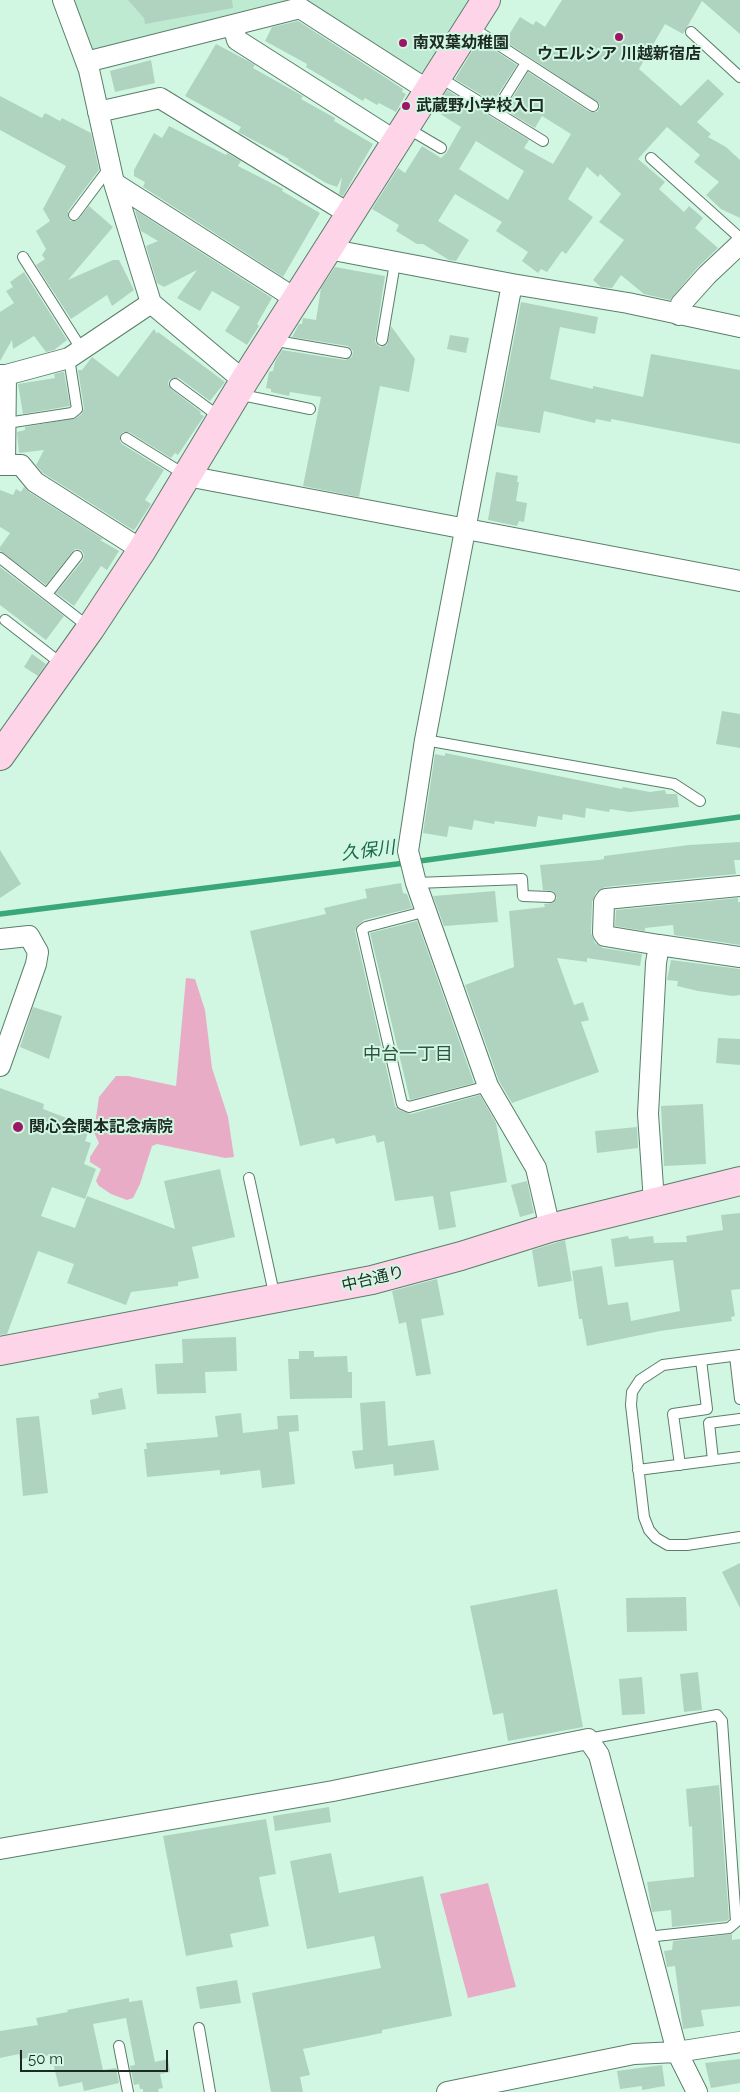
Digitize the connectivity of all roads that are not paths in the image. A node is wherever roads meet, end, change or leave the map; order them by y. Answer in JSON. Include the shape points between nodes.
{"nodes":[{"id":1,"x":63,"y":0,"type":"edge"},
{"id":2,"x":486,"y":0,"type":"edge"},
{"id":3,"x":233,"y":26,"type":"junction"},
{"id":4,"x":470,"y":26,"type":"junction"},
{"id":5,"x":692,"y":32,"type":"dead end"},
{"id":6,"x":86,"y":62,"type":"junction"},
{"id":7,"x":526,"y":63,"type":"junction"},
{"id":8,"x":740,"y":77,"type":"edge"},
{"id":9,"x":434,"y":84,"type":"junction"},
{"id":10,"x":592,"y":106,"type":"dead end"},
{"id":11,"x":496,"y":111,"type":"junction"},
{"id":12,"x":98,"y":112,"type":"junction"},
{"id":13,"x":402,"y":135,"type":"junction"},
{"id":14,"x":543,"y":141,"type":"dead end"},
{"id":15,"x":441,"y":148,"type":"dead end"},
{"id":16,"x":651,"y":158,"type":"dead end"},
{"id":17,"x":112,"y":175,"type":"junction"},
{"id":18,"x":74,"y":215,"type":"dead end"},
{"id":19,"x":351,"y":216,"type":"junction"},
{"id":20,"x":740,"y":238,"type":"edge"},
{"id":21,"x":740,"y":244,"type":"edge"},
{"id":22,"x":328,"y":249,"type":"junction"},
{"id":23,"x":23,"y":257,"type":"dead end"},
{"id":24,"x":395,"y":263,"type":"junction"},
{"id":25,"x":512,"y":284,"type":"junction"},
{"id":26,"x":296,"y":299,"type":"junction"},
{"id":27,"x":151,"y":303,"type":"junction"},
{"id":28,"x":679,"y":315,"type":"junction"},
{"id":29,"x":740,"y":327,"type":"edge"},
{"id":30,"x":270,"y":340,"type":"junction"},
{"id":31,"x":382,"y":340,"type":"dead end"},
{"id":32,"x":346,"y":353,"type":"dead end"},
{"id":33,"x":76,"y":354,"type":"junction"},
{"id":34,"x":3,"y":375,"type":"edge"},
{"id":35,"x":175,"y":384,"type":"dead end"},
{"id":36,"x":240,"y":387,"type":"junction"},
{"id":37,"x":310,"y":409,"type":"dead end"},
{"id":38,"x":222,"y":418,"type":"junction"},
{"id":39,"x":7,"y":423,"type":"junction"},
{"id":40,"x":126,"y":438,"type":"dead end"},
{"id":41,"x":2,"y":464,"type":"edge"},
{"id":42,"x":187,"y":476,"type":"junction"},
{"id":43,"x":466,"y":530,"type":"junction"},
{"id":44,"x":142,"y":550,"type":"junction"},
{"id":45,"x":77,"y":556,"type":"dead end"},
{"id":46,"x":0,"y":558,"type":"edge"},
{"id":47,"x":740,"y":581,"type":"edge"},
{"id":48,"x":47,"y":594,"type":"junction"},
{"id":49,"x":5,"y":620,"type":"dead end"},
{"id":50,"x":90,"y":629,"type":"junction"},
{"id":51,"x":64,"y":666,"type":"junction"},
{"id":52,"x":425,"y":740,"type":"junction"},
{"id":53,"x":0,"y":756,"type":"edge"},
{"id":54,"x":700,"y":801,"type":"dead end"},
{"id":55,"x":412,"y":868,"type":"junction"},
{"id":56,"x":740,"y":886,"type":"edge"},
{"id":57,"x":550,"y":897,"type":"dead end"},
{"id":58,"x":427,"y":911,"type":"junction"},
{"id":59,"x":0,"y":939,"type":"edge"},
{"id":60,"x":659,"y":945,"type":"junction"},
{"id":61,"x":740,"y":957,"type":"edge"},
{"id":62,"x":0,"y":1066,"type":"edge"},
{"id":63,"x":488,"y":1086,"type":"junction"},
{"id":64,"x":249,"y":1178,"type":"dead end"},
{"id":65,"x":740,"y":1181,"type":"edge"},
{"id":66,"x":654,"y":1202,"type":"junction"},
{"id":67,"x":550,"y":1228,"type":"junction"},
{"id":68,"x":275,"y":1298,"type":"junction"},
{"id":69,"x":0,"y":1351,"type":"edge"},
{"id":70,"x":738,"y":1355,"type":"edge"},
{"id":71,"x":701,"y":1360,"type":"junction"},
{"id":72,"x":740,"y":1399,"type":"edge"},
{"id":73,"x":740,"y":1419,"type":"edge"},
{"id":74,"x":740,"y":1457,"type":"edge"},
{"id":75,"x":713,"y":1460,"type":"junction"},
{"id":76,"x":680,"y":1465,"type":"junction"},
{"id":77,"x":638,"y":1470,"type":"junction"},
{"id":78,"x":740,"y":1537,"type":"edge"},
{"id":79,"x":588,"y":1739,"type":"junction"},
{"id":80,"x":0,"y":1849,"type":"edge"},
{"id":81,"x":647,"y":1937,"type":"junction"},
{"id":82,"x":199,"y":2028,"type":"dead end"},
{"id":83,"x":740,"y":2042,"type":"edge"},
{"id":84,"x":119,"y":2046,"type":"dead end"},
{"id":85,"x":677,"y":2052,"type":"junction"},
{"id":86,"x":128,"y":2092,"type":"edge"},
{"id":87,"x":210,"y":2092,"type":"edge"},
{"id":88,"x":447,"y":2092,"type":"edge"},
{"id":89,"x":697,"y":2092,"type":"edge"}],
"edges":[{"from":1,"to":6,"type":"street"},
{"from":2,"to":4,"type":"street"},
{"from":3,"to":6,"type":"street"},
{"from":3,"to":9,"type":"street","via":[[300,8]]},
{"from":3,"to":13,"type":"street","via":[[237,40]]},
{"from":4,"to":7,"type":"lane"},
{"from":4,"to":9,"type":"street"},
{"from":5,"to":8,"type":"lane"},
{"from":6,"to":12,"type":"street"},
{"from":7,"to":10,"type":"lane"},
{"from":7,"to":11,"type":"lane"},
{"from":9,"to":11,"type":"lane"},
{"from":9,"to":13,"type":"street"},
{"from":11,"to":14,"type":"lane"},
{"from":12,"to":17,"type":"street"},
{"from":12,"to":19,"type":"street","via":[[160,98]]},
{"from":13,"to":15,"type":"lane"},
{"from":13,"to":19,"type":"street"},
{"from":16,"to":20,"type":"lane"},
{"from":17,"to":18,"type":"lane"},
{"from":17,"to":26,"type":"street"},
{"from":17,"to":27,"type":"street"},
{"from":19,"to":22,"type":"street"},
{"from":21,"to":28,"type":"street","via":[[706,275],[681,304]]},
{"from":22,"to":24,"type":"street"},
{"from":22,"to":26,"type":"street"},
{"from":23,"to":33,"type":"lane"},
{"from":24,"to":25,"type":"street"},
{"from":24,"to":31,"type":"lane"},
{"from":25,"to":28,"type":"street"},
{"from":25,"to":43,"type":"street"},
{"from":26,"to":30,"type":"street"},
{"from":27,"to":33,"type":"street"},
{"from":27,"to":36,"type":"street"},
{"from":28,"to":29,"type":"street"},
{"from":30,"to":32,"type":"lane"},
{"from":30,"to":36,"type":"street"},
{"from":33,"to":34,"type":"street"},
{"from":33,"to":39,"type":"lane","via":[[77,409],[72,413]]},
{"from":34,"to":39,"type":"street"},
{"from":35,"to":38,"type":"lane"},
{"from":36,"to":37,"type":"lane"},
{"from":36,"to":38,"type":"street"},
{"from":38,"to":42,"type":"street"},
{"from":39,"to":41,"type":"street"},
{"from":40,"to":42,"type":"lane"},
{"from":41,"to":44,"type":"street","via":[[21,465],[35,482]]},
{"from":42,"to":43,"type":"street"},
{"from":42,"to":44,"type":"street"},
{"from":43,"to":47,"type":"street"},
{"from":43,"to":52,"type":"street"},
{"from":44,"to":50,"type":"street"},
{"from":45,"to":48,"type":"lane"},
{"from":46,"to":48,"type":"lane"},
{"from":48,"to":50,"type":"lane"},
{"from":49,"to":51,"type":"lane"},
{"from":50,"to":51,"type":"street"},
{"from":51,"to":53,"type":"street"},
{"from":52,"to":54,"type":"lane","via":[[674,784]]},
{"from":52,"to":55,"type":"street"},
{"from":55,"to":57,"type":"lane","via":[[522,878],[523,896]]},
{"from":55,"to":58,"type":"street"},
{"from":56,"to":60,"type":"street","via":[[606,899],[605,936]]},
{"from":58,"to":63,"type":"street"},
{"from":58,"to":63,"type":"lane","via":[[362,930],[402,1104],[409,1107]]},
{"from":59,"to":62,"type":"street","via":[[29,936],[38,952]]},
{"from":60,"to":61,"type":"street"},
{"from":60,"to":66,"type":"street","via":[[648,1114]]},
{"from":63,"to":67,"type":"street","via":[[536,1168]]},
{"from":64,"to":68,"type":"lane"},
{"from":65,"to":66,"type":"street","name":"中台通り"},
{"from":66,"to":67,"type":"street","name":"中台通り"},
{"from":67,"to":68,"type":"street","name":"中台通り","via":[[372,1280]]},
{"from":68,"to":69,"type":"street","name":"中台通り"},
{"from":70,"to":71,"type":"lane"},
{"from":70,"to":72,"type":"lane"},
{"from":71,"to":76,"type":"lane","via":[[707,1409],[673,1414]]},
{"from":71,"to":77,"type":"lane","via":[[662,1365],[640,1380],[632,1392]]},
{"from":73,"to":75,"type":"lane","via":[[709,1423]]},
{"from":74,"to":75,"type":"lane"},
{"from":75,"to":76,"type":"lane"},
{"from":76,"to":77,"type":"lane"},
{"from":77,"to":78,"type":"lane","via":[[644,1518],[656,1538],[668,1545],[686,1545]]},
{"from":79,"to":80,"type":"street","via":[[333,1791]]},
{"from":79,"to":81,"type":"street","via":[[599,1755]]},
{"from":79,"to":81,"type":"lane","via":[[717,1715],[722,1721],[736,1922],[730,1928]]},
{"from":81,"to":85,"type":"street"},
{"from":82,"to":87,"type":"lane"},
{"from":83,"to":85,"type":"street"},
{"from":84,"to":86,"type":"lane"},
{"from":85,"to":88,"type":"street","via":[[634,2054]]},
{"from":85,"to":89,"type":"street"}]}
